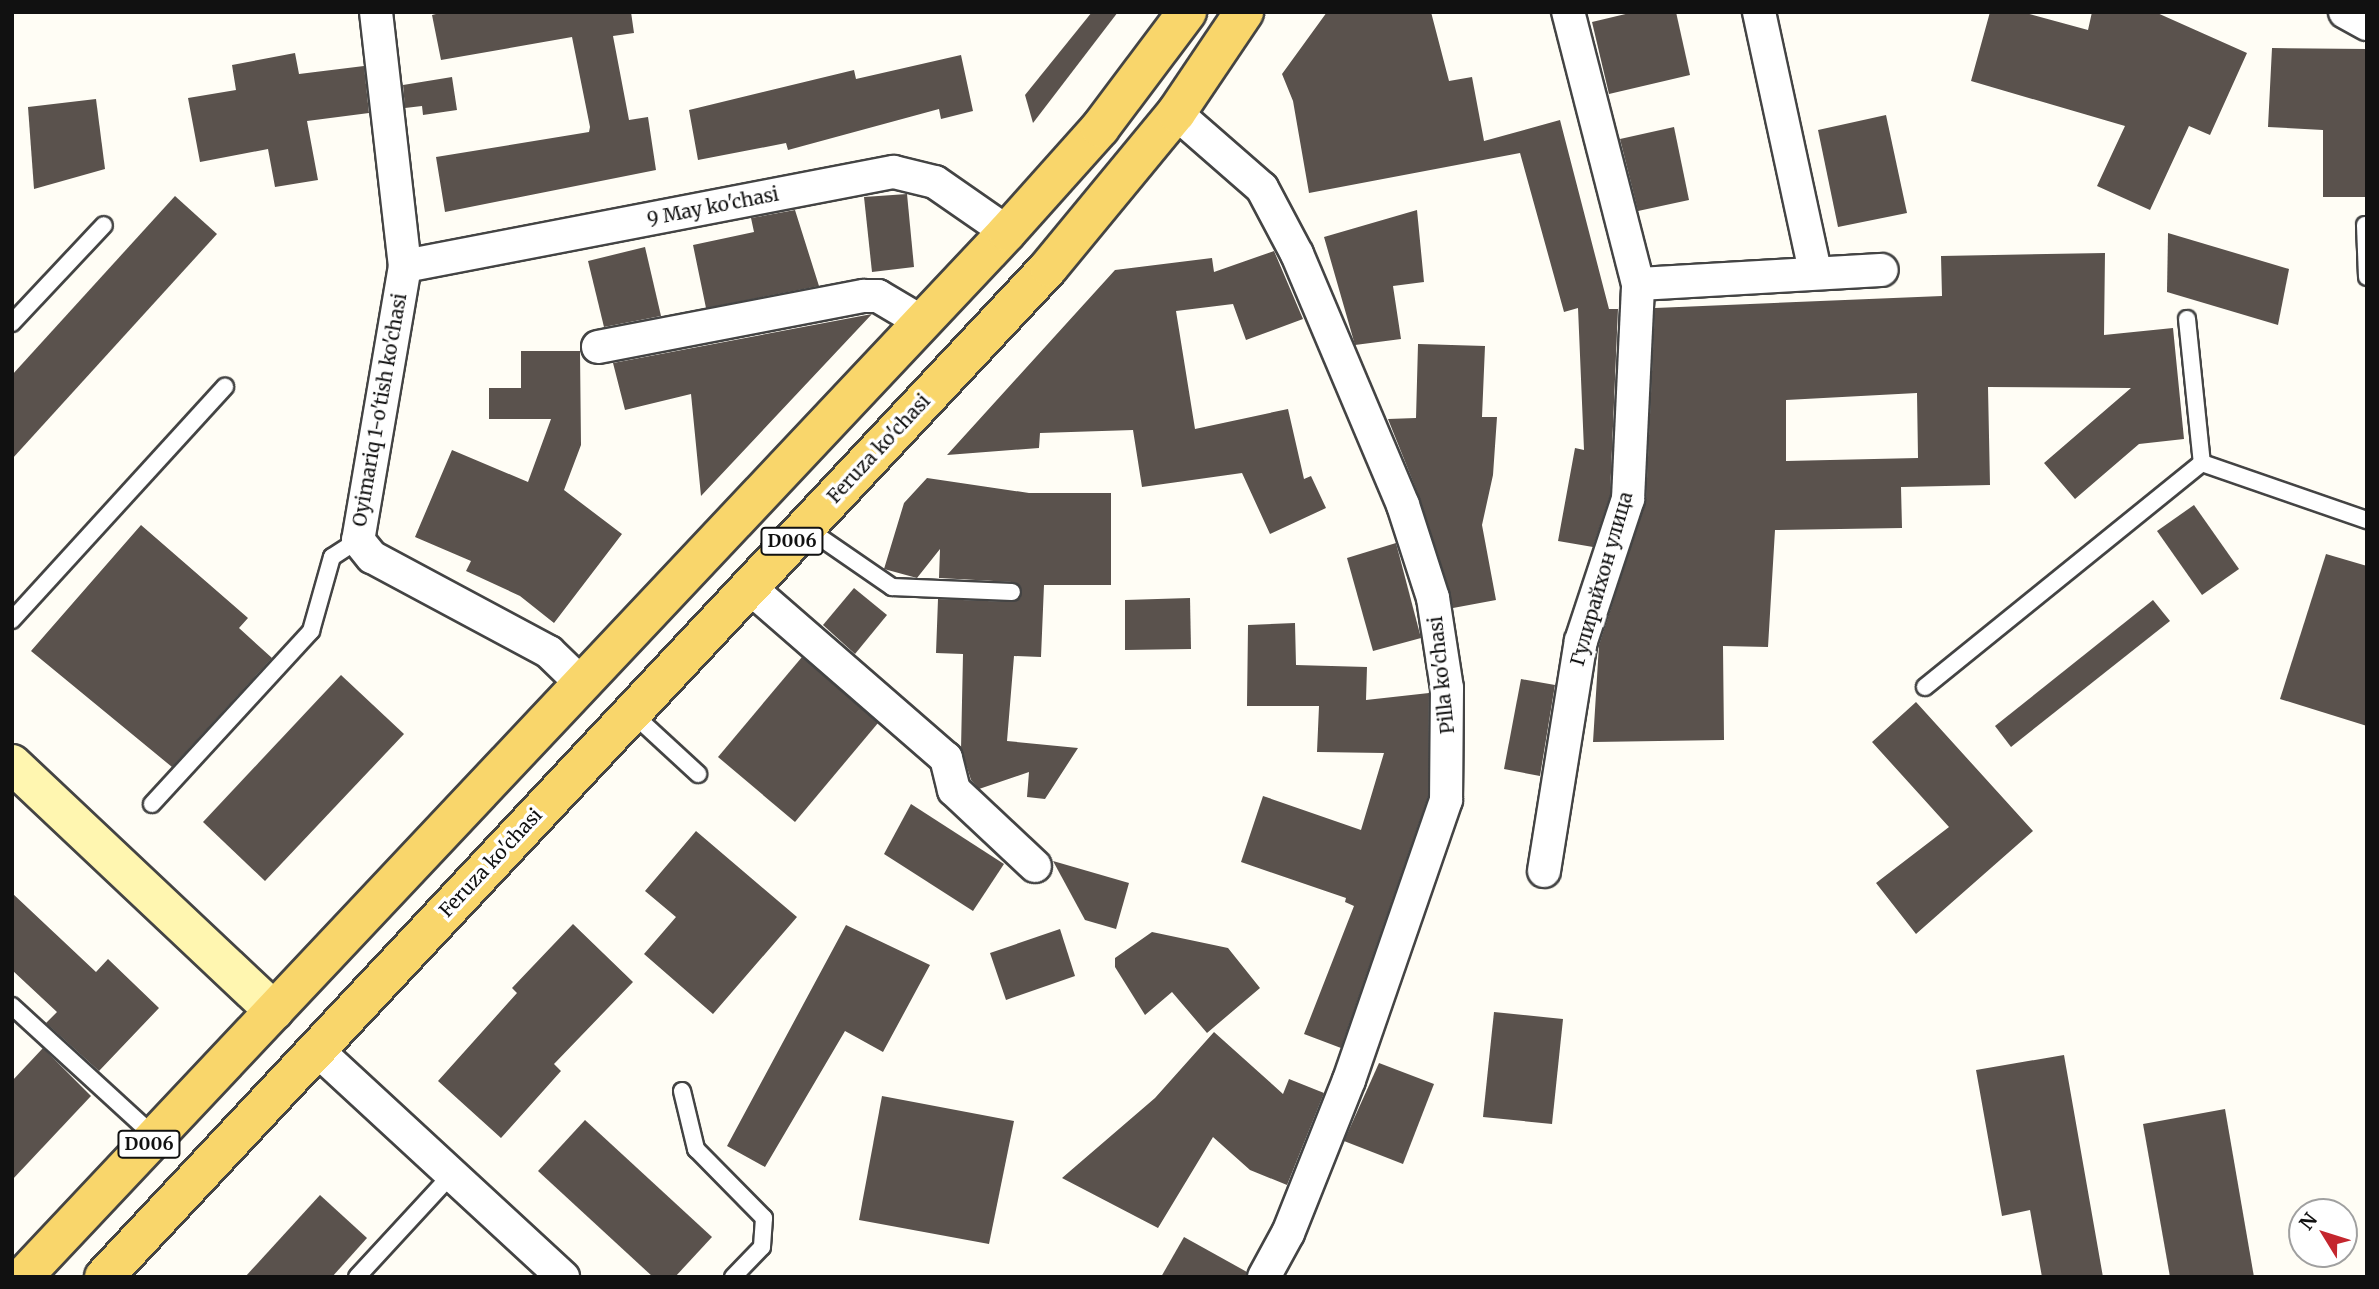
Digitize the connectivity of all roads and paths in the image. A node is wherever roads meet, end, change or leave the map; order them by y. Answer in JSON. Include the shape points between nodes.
{"nodes":[{"id":1,"x":376,"y":12,"type":"edge"},
{"id":2,"x":1187,"y":12,"type":"edge"},
{"id":3,"x":1244,"y":12,"type":"edge"},
{"id":4,"x":1567,"y":12,"type":"edge"},
{"id":5,"x":1759,"y":12,"type":"edge"},
{"id":6,"x":2346,"y":12,"type":"edge"},
{"id":7,"x":2367,"y":24,"type":"edge"},
{"id":8,"x":1176,"y":113,"type":"junction"},
{"id":9,"x":104,"y":225,"type":"dead end"},
{"id":10,"x":2365,"y":225,"type":"edge"},
{"id":11,"x":1007,"y":232,"type":"junction"},
{"id":12,"x":405,"y":266,"type":"junction"},
{"id":13,"x":1882,"y":270,"type":"dead end"},
{"id":14,"x":1815,"y":272,"type":"junction"},
{"id":15,"x":2367,"y":277,"type":"edge"},
{"id":16,"x":1638,"y":284,"type":"junction"},
{"id":17,"x":2187,"y":319,"type":"dead end"},
{"id":18,"x":922,"y":322,"type":"junction"},
{"id":19,"x":12,"y":323,"type":"edge"},
{"id":20,"x":598,"y":347,"type":"dead end"},
{"id":21,"x":225,"y":387,"type":"dead end"},
{"id":22,"x":2202,"y":463,"type":"junction"},
{"id":23,"x":763,"y":492,"type":"junction"},
{"id":24,"x":2367,"y":520,"type":"edge"},
{"id":25,"x":806,"y":527,"type":"junction"},
{"id":26,"x":358,"y":540,"type":"junction"},
{"id":27,"x":749,"y":587,"type":"junction"},
{"id":28,"x":1012,"y":592,"type":"dead end"},
{"id":29,"x":12,"y":620,"type":"edge"},
{"id":30,"x":582,"y":684,"type":"junction"},
{"id":31,"x":1925,"y":687,"type":"dead end"},
{"id":32,"x":632,"y":713,"type":"junction"},
{"id":33,"x":12,"y":764,"type":"edge"},
{"id":34,"x":698,"y":774,"type":"dead end"},
{"id":35,"x":152,"y":804,"type":"dead end"},
{"id":36,"x":1035,"y":866,"type":"dead end"},
{"id":37,"x":1544,"y":871,"type":"dead end"},
{"id":38,"x":14,"y":1010,"type":"edge"},
{"id":39,"x":274,"y":1011,"type":"junction"},
{"id":40,"x":317,"y":1050,"type":"junction"},
{"id":41,"x":682,"y":1091,"type":"dead end"},
{"id":42,"x":155,"y":1137,"type":"junction"},
{"id":43,"x":452,"y":1174,"type":"junction"},
{"id":44,"x":23,"y":1277,"type":"edge"},
{"id":45,"x":104,"y":1277,"type":"edge"},
{"id":46,"x":357,"y":1277,"type":"edge"},
{"id":47,"x":563,"y":1277,"type":"edge"},
{"id":48,"x":733,"y":1277,"type":"edge"},
{"id":49,"x":1264,"y":1277,"type":"edge"}],
"edges":[{"from":1,"to":12,"type":"street","name":"Oyimariq 1-o'tish ko'chasi"},
{"from":2,"to":11,"type":"main road","number":"D006","via":[[1100,128]]},
{"from":3,"to":8,"type":"main road","name":"Feruza ko'chasi","number":"D006"},
{"from":4,"to":16,"type":"street","name":"Гулирайхон улица"},
{"from":5,"to":14,"type":"street"},
{"from":6,"to":7,"type":"street"},
{"from":8,"to":25,"type":"main road","name":"Feruza ko'chasi","number":"D006","via":[[1049,267]]},
{"from":8,"to":49,"type":"street","name":"Pilla ko'chasi","via":[[1262,188],[1297,254],[1403,505],[1433,598],[1447,688],[1446,800],[1349,1080],[1288,1233]]},
{"from":9,"to":19,"type":"lane"},
{"from":10,"to":15,"type":"lane"},
{"from":11,"to":12,"type":"street","name":"9 May ko'chasi","via":[[934,182],[894,172]]},
{"from":11,"to":18,"type":"main road","number":"D006"},
{"from":12,"to":26,"type":"street","name":"Oyimariq 1-o'tish ko'chasi"},
{"from":13,"to":14,"type":"street"},
{"from":14,"to":16,"type":"street"},
{"from":16,"to":37,"type":"street","name":"Гулирайхон улица","via":[[1628,499],[1581,641]]},
{"from":17,"to":22,"type":"lane"},
{"from":18,"to":20,"type":"street","via":[[878,296],[864,296]]},
{"from":18,"to":23,"type":"main road","number":"D006"},
{"from":21,"to":29,"type":"lane"},
{"from":22,"to":24,"type":"lane"},
{"from":22,"to":31,"type":"lane"},
{"from":23,"to":25,"type":"main road","via":[[762,510],[771,525],[788,531]]},
{"from":23,"to":30,"type":"main road","number":"D006"},
{"from":25,"to":27,"type":"main road","name":"Feruza ko'chasi","number":"D006"},
{"from":25,"to":28,"type":"lane","via":[[892,587]]},
{"from":26,"to":30,"type":"street","name":"Oyimariq 1-o'tish ko'chasi","via":[[372,557],[549,652]]},
{"from":26,"to":35,"type":"lane","via":[[332,558],[311,631]]},
{"from":27,"to":32,"type":"main road","name":"Feruza ko'chasi","number":"D006"},
{"from":27,"to":36,"type":"street","via":[[946,758],[954,790]]},
{"from":30,"to":39,"type":"main road","number":"D006"},
{"from":32,"to":34,"type":"lane"},
{"from":32,"to":40,"type":"main road","name":"Feruza ko'chasi","number":"D006"},
{"from":33,"to":39,"type":"street"},
{"from":38,"to":42,"type":"lane"},
{"from":39,"to":40,"type":"main road"},
{"from":39,"to":42,"type":"main road","number":"D006"},
{"from":40,"to":43,"type":"street"},
{"from":40,"to":45,"type":"main road","name":"Feruza ko'chasi","number":"D006"},
{"from":41,"to":48,"type":"lane","via":[[696,1149],[764,1218],[762,1247]]},
{"from":42,"to":44,"type":"main road","number":"D006"},
{"from":43,"to":46,"type":"lane"},
{"from":43,"to":47,"type":"street"}]}
